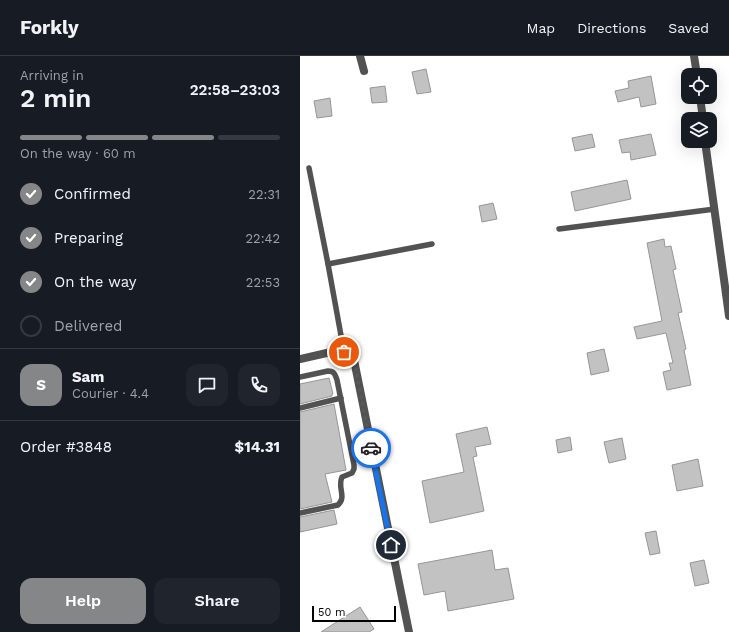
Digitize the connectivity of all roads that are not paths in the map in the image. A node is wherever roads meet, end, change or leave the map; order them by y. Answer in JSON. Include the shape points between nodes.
{"nodes":[{"id":1,"x":360,"y":56,"type":"edge"},
{"id":2,"x":694,"y":56,"type":"edge"},
{"id":3,"x":696,"y":68,"type":"edge"},
{"id":4,"x":364,"y":71,"type":"dead end"},
{"id":5,"x":707,"y":148,"type":"edge"},
{"id":6,"x":309,"y":168,"type":"dead end"},
{"id":7,"x":714,"y":209,"type":"junction"},
{"id":8,"x":559,"y":229,"type":"dead end"},
{"id":9,"x":432,"y":244,"type":"dead end"},
{"id":10,"x":328,"y":264,"type":"junction"},
{"id":11,"x":729,"y":316,"type":"edge"},
{"id":12,"x":344,"y":352,"type":"junction"},
{"id":13,"x":300,"y":359,"type":"edge"},
{"id":14,"x":300,"y":377,"type":"edge"},
{"id":15,"x":341,"y":398,"type":"junction"},
{"id":16,"x":300,"y":408,"type":"edge"},
{"id":17,"x":300,"y":513,"type":"edge"},
{"id":18,"x":409,"y":632,"type":"edge"}],
"edges":[{"from":1,"to":4,"type":"street"},
{"from":2,"to":3,"type":"street"},
{"from":5,"to":7,"type":"street"},
{"from":6,"to":10,"type":"lane"},
{"from":7,"to":8,"type":"lane"},
{"from":7,"to":11,"type":"street"},
{"from":9,"to":10,"type":"lane"},
{"from":10,"to":12,"type":"lane"},
{"from":12,"to":13,"type":"street","via":[[331,352]]},
{"from":12,"to":18,"type":"street","via":[[354,360]]},
{"from":14,"to":15,"type":"lane","via":[[332,371]]},
{"from":15,"to":16,"type":"lane"},
{"from":15,"to":17,"type":"lane","via":[[354,469],[352,473],[342,477],[340,482],[342,502]]}]}
